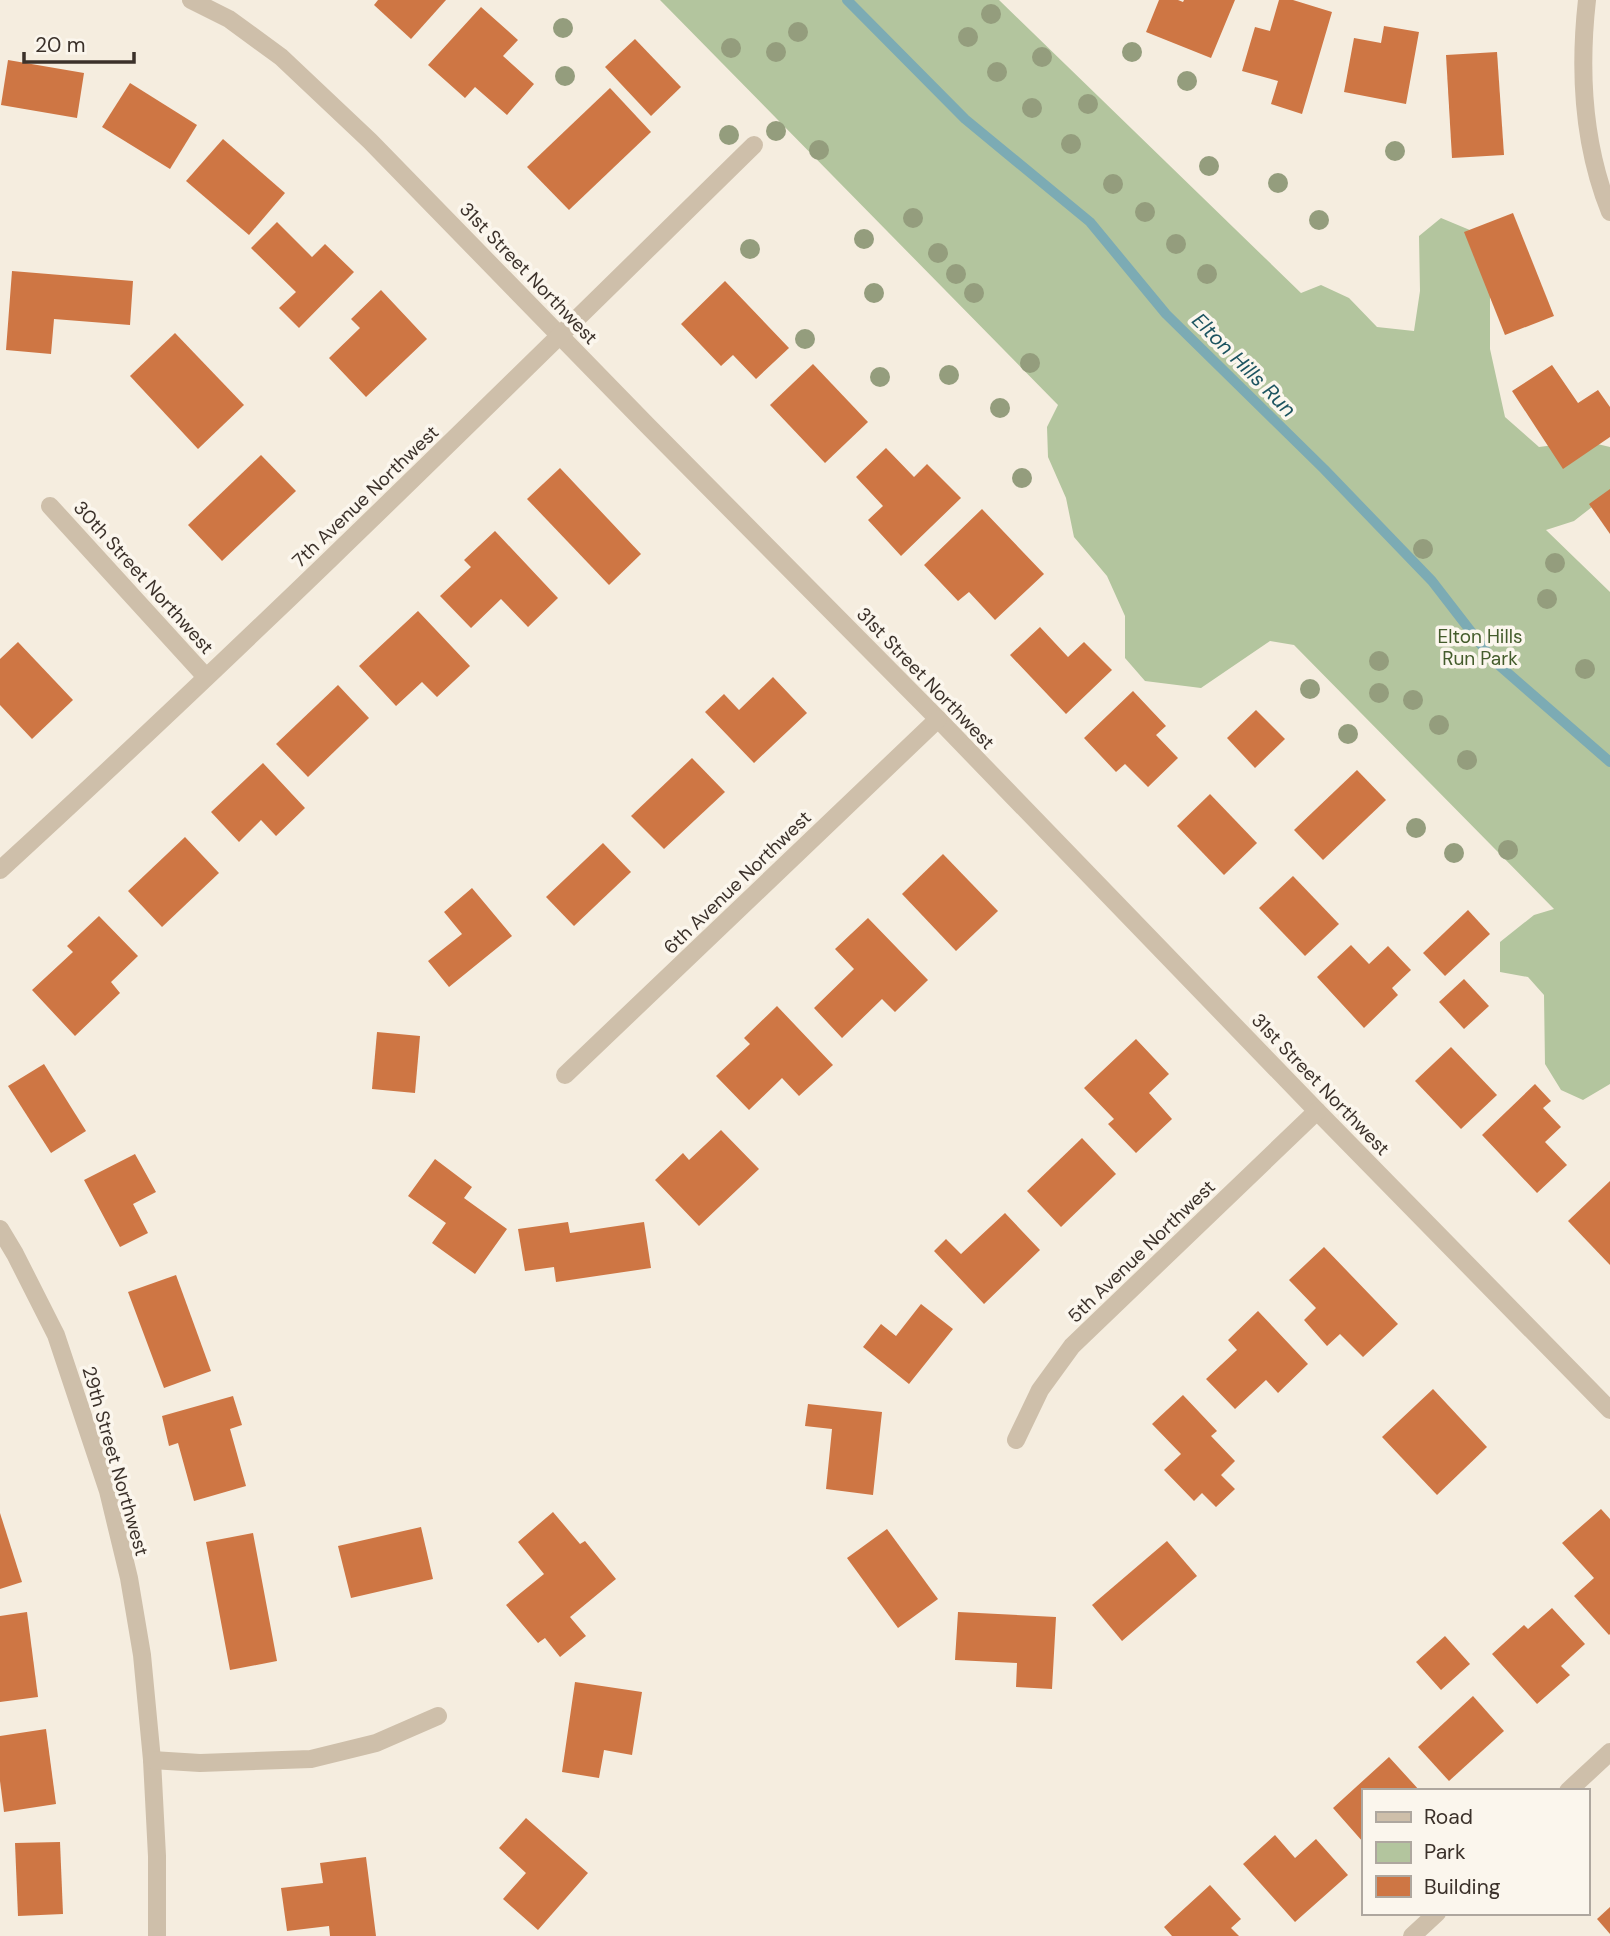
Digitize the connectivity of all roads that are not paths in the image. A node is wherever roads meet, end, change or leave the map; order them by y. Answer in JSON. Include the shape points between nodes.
{"nodes":[{"id":1,"x":191,"y":0,"type":"edge"},
{"id":2,"x":1587,"y":0,"type":"edge"},
{"id":3,"x":754,"y":145,"type":"dead end"},
{"id":4,"x":1610,"y":212,"type":"edge"},
{"id":5,"x":561,"y":335,"type":"junction"},
{"id":6,"x":50,"y":506,"type":"dead end"},
{"id":7,"x":206,"y":677,"type":"junction"},
{"id":8,"x":938,"y":719,"type":"junction"},
{"id":9,"x":0,"y":870,"type":"edge"},
{"id":10,"x":565,"y":1075,"type":"dead end"},
{"id":11,"x":1317,"y":1111,"type":"junction"},
{"id":12,"x":0,"y":1229,"type":"edge"},
{"id":13,"x":1610,"y":1410,"type":"edge"},
{"id":14,"x":1016,"y":1440,"type":"dead end"},
{"id":15,"x":438,"y":1716,"type":"dead end"},
{"id":16,"x":1610,"y":1752,"type":"edge"},
{"id":17,"x":152,"y":1760,"type":"junction"},
{"id":18,"x":1570,"y":1789,"type":"edge"},
{"id":19,"x":1435,"y":1915,"type":"edge"},
{"id":20,"x":157,"y":1936,"type":"edge"},
{"id":21,"x":1412,"y":1936,"type":"edge"}],
"edges":[{"from":1,"to":5,"type":"street","name":"31st Street Northwest","via":[[229,19],[281,57]]},
{"from":2,"to":4,"type":"street","via":[[1586,118],[1600,188]]},
{"from":3,"to":5,"type":"street","name":"7th Avenue Northwest"},
{"from":5,"to":7,"type":"street","name":"7th Avenue Northwest"},
{"from":5,"to":8,"type":"street","name":"31st Street Northwest"},
{"from":6,"to":7,"type":"street","name":"30th Street Northwest"},
{"from":7,"to":9,"type":"street","name":"7th Avenue Northwest"},
{"from":8,"to":10,"type":"street","name":"6th Avenue Northwest"},
{"from":8,"to":11,"type":"street","name":"31st Street Northwest"},
{"from":11,"to":13,"type":"street","name":"31st Street Northwest"},
{"from":11,"to":14,"type":"street","name":"5th Avenue Northwest","via":[[1072,1346],[1040,1390]]},
{"from":12,"to":17,"type":"street","name":"29th Street Northwest","via":[[56,1335],[108,1491],[142,1655]]},
{"from":15,"to":17,"type":"street","via":[[376,1744],[311,1759]]},
{"from":16,"to":18,"type":"street"},
{"from":17,"to":20,"type":"street","name":"29th Street Northwest"},
{"from":19,"to":21,"type":"street"}]}
